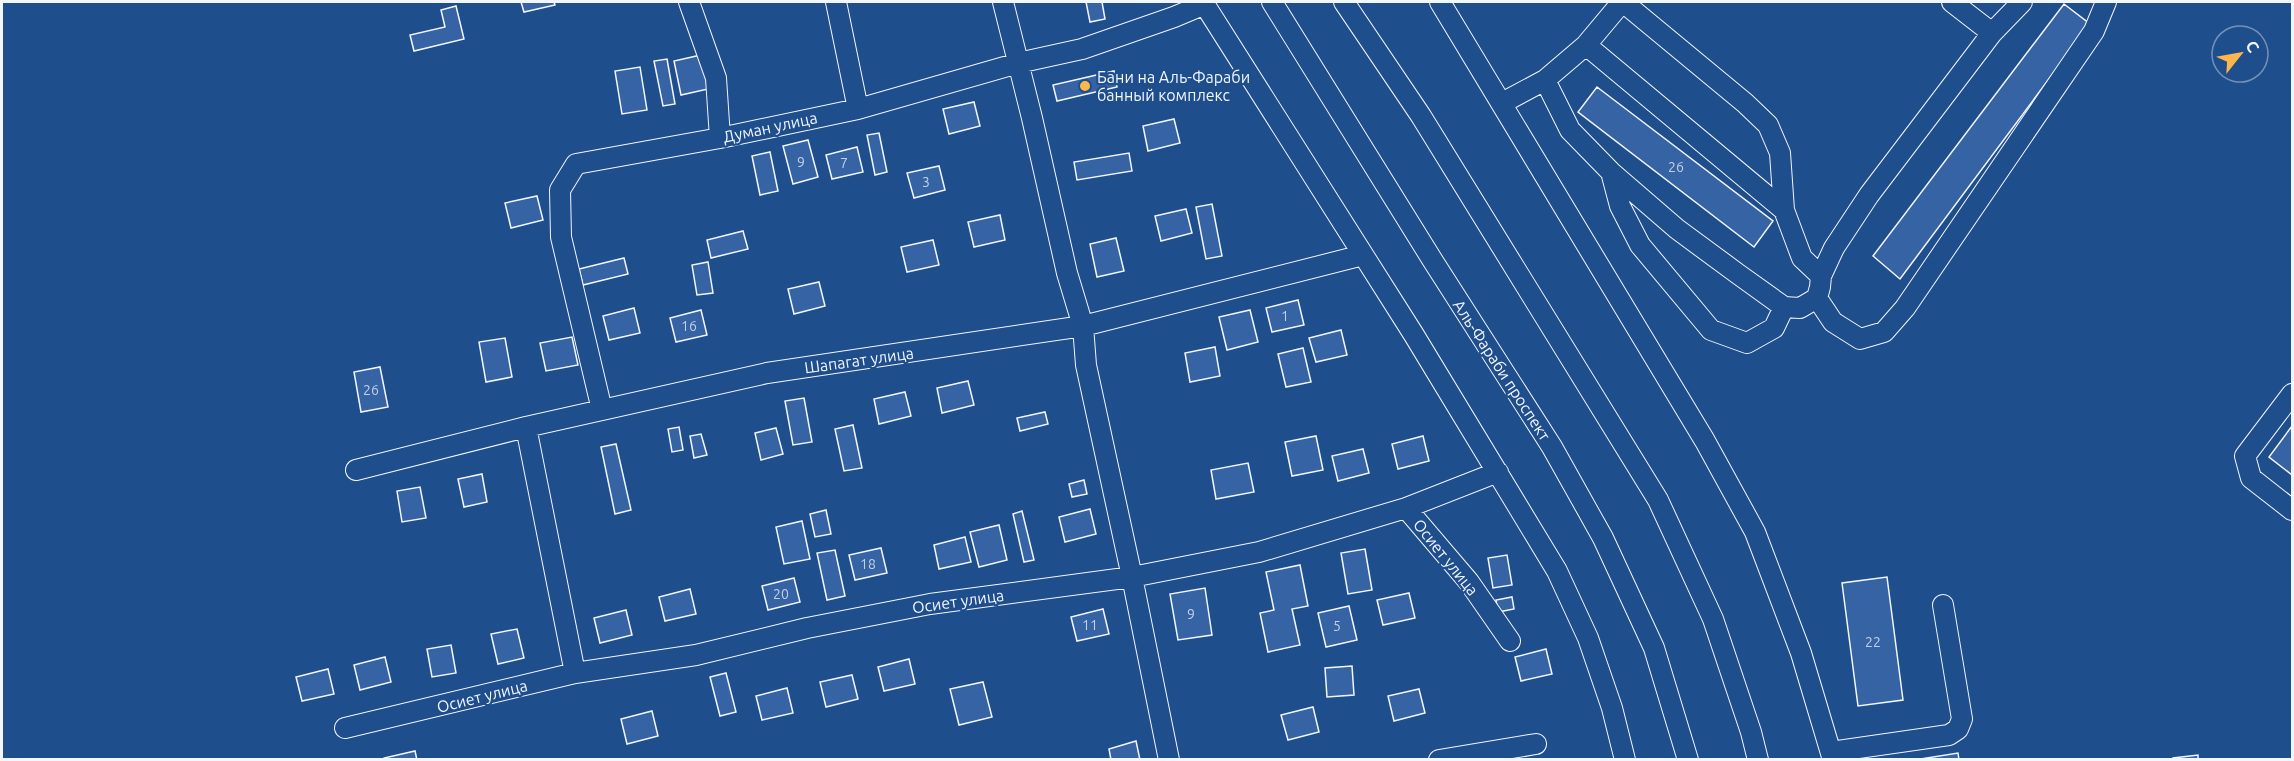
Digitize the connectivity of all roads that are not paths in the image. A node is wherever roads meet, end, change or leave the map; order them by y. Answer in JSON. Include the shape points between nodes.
{"nodes":[{"id":1,"x":689,"y":2,"type":"edge"},
{"id":2,"x":836,"y":2,"type":"edge"},
{"id":3,"x":1003,"y":2,"type":"edge"},
{"id":4,"x":1272,"y":2,"type":"edge"},
{"id":5,"x":1344,"y":2,"type":"edge"},
{"id":6,"x":1440,"y":2,"type":"edge"},
{"id":7,"x":1623,"y":2,"type":"edge"},
{"id":8,"x":1952,"y":2,"type":"edge"},
{"id":9,"x":2022,"y":2,"type":"edge"},
{"id":10,"x":2106,"y":2,"type":"edge"},
{"id":11,"x":1204,"y":3,"type":"edge"},
{"id":12,"x":1992,"y":33,"type":"junction"},
{"id":13,"x":1586,"y":45,"type":"junction"},
{"id":14,"x":1018,"y":63,"type":"junction"},
{"id":15,"x":1545,"y":80,"type":"junction"},
{"id":16,"x":1502,"y":103,"type":"junction"},
{"id":17,"x":858,"y":109,"type":"junction"},
{"id":18,"x":720,"y":138,"type":"junction"},
{"id":19,"x":1611,"y":172,"type":"junction"},
{"id":20,"x":1784,"y":210,"type":"junction"},
{"id":21,"x":1363,"y":255,"type":"junction"},
{"id":22,"x":1821,"y":276,"type":"junction"},
{"id":23,"x":1816,"y":298,"type":"junction"},
{"id":24,"x":1784,"y":308,"type":"junction"},
{"id":25,"x":1083,"y":327,"type":"junction"},
{"id":26,"x":2292,"y":394,"type":"edge"},
{"id":27,"x":602,"y":410,"type":"junction"},
{"id":28,"x":526,"y":427,"type":"junction"},
{"id":29,"x":356,"y":470,"type":"dead end"},
{"id":30,"x":1498,"y":472,"type":"junction"},
{"id":31,"x":1406,"y":508,"type":"junction"},
{"id":32,"x":2292,"y":510,"type":"edge"},
{"id":33,"x":1132,"y":577,"type":"junction"},
{"id":34,"x":1943,"y":605,"type":"dead end"},
{"id":35,"x":1510,"y":641,"type":"dead end"},
{"id":36,"x":575,"y":673,"type":"junction"},
{"id":37,"x":345,"y":728,"type":"dead end"},
{"id":38,"x":1536,"y":744,"type":"dead end"},
{"id":39,"x":1832,"y":756,"type":"edge"},
{"id":40,"x":1169,"y":759,"type":"edge"},
{"id":41,"x":1439,"y":759,"type":"edge"},
{"id":42,"x":1625,"y":759,"type":"edge"},
{"id":43,"x":1688,"y":759,"type":"edge"},
{"id":44,"x":1758,"y":759,"type":"edge"}],
"edges":[{"from":1,"to":18,"type":"street","via":[[716,78]]},
{"from":2,"to":17,"type":"street"},
{"from":3,"to":14,"type":"street"},
{"from":4,"to":43,"type":"street","name":"Аль-Фараби проспект","via":[[1552,447],[1603,538],[1654,648]]},
{"from":5,"to":44,"type":"street","via":[[1421,116],[1658,500],[1713,619]]},
{"from":6,"to":16,"type":"street"},
{"from":7,"to":13,"type":"street"},
{"from":7,"to":20,"type":"street","via":[[1768,125],[1780,153]]},
{"from":8,"to":12,"type":"street"},
{"from":9,"to":12,"type":"street"},
{"from":10,"to":23,"type":"street","via":[[2094,31],[1905,308],[1884,332],[1860,339],[1833,322]]},
{"from":11,"to":14,"type":"street","name":"Думан улица","via":[[1082,49]]},
{"from":11,"to":21,"type":"street"},
{"from":12,"to":22,"type":"street","via":[[1869,195],[1834,248]]},
{"from":13,"to":15,"type":"street"},
{"from":13,"to":20,"type":"street"},
{"from":14,"to":17,"type":"street","name":"Думан улица"},
{"from":14,"to":25,"type":"street"},
{"from":15,"to":16,"type":"street"},
{"from":15,"to":19,"type":"street","via":[[1570,130]]},
{"from":16,"to":39,"type":"street","via":[[1705,441],[1755,532],[1801,653]]},
{"from":17,"to":18,"type":"street","name":"Думан улица"},
{"from":18,"to":27,"type":"street","name":"Думан улица","via":[[576,164],[560,190],[561,237]]},
{"from":19,"to":24,"type":"street","via":[[1677,229]]},
{"from":19,"to":24,"type":"street","via":[[1620,206],[1641,244],[1711,330],[1747,343],[1774,328]]},
{"from":20,"to":22,"type":"street","via":[[1802,258]]},
{"from":21,"to":25,"type":"street","name":"Шапагат улица"},
{"from":21,"to":30,"type":"street"},
{"from":22,"to":23,"type":"street"},
{"from":23,"to":24,"type":"street","via":[[1800,308]]},
{"from":25,"to":27,"type":"street","name":"Шапагат улица","via":[[767,373]]},
{"from":25,"to":33,"type":"street","via":[[1088,376]]},
{"from":26,"to":32,"type":"street","via":[[2245,456],[2251,478]]},
{"from":27,"to":28,"type":"street","name":"Шапагат улица"},
{"from":28,"to":29,"type":"street","name":"Шапагат улица"},
{"from":28,"to":36,"type":"street"},
{"from":30,"to":31,"type":"street"},
{"from":30,"to":42,"type":"street","via":[[1557,571],[1588,638]]},
{"from":31,"to":33,"type":"street","name":"Осиет улица","via":[[1259,552]]},
{"from":31,"to":35,"type":"street","name":"Осиет улица","via":[[1469,582]]},
{"from":33,"to":36,"type":"street","name":"Осиет улица","via":[[930,604],[696,655]]},
{"from":33,"to":40,"type":"street"},
{"from":34,"to":39,"type":"street","via":[[1962,718],[1958,729],[1949,735]]},
{"from":36,"to":37,"type":"street","name":"Осиет улица"},
{"from":38,"to":41,"type":"street"}]}
